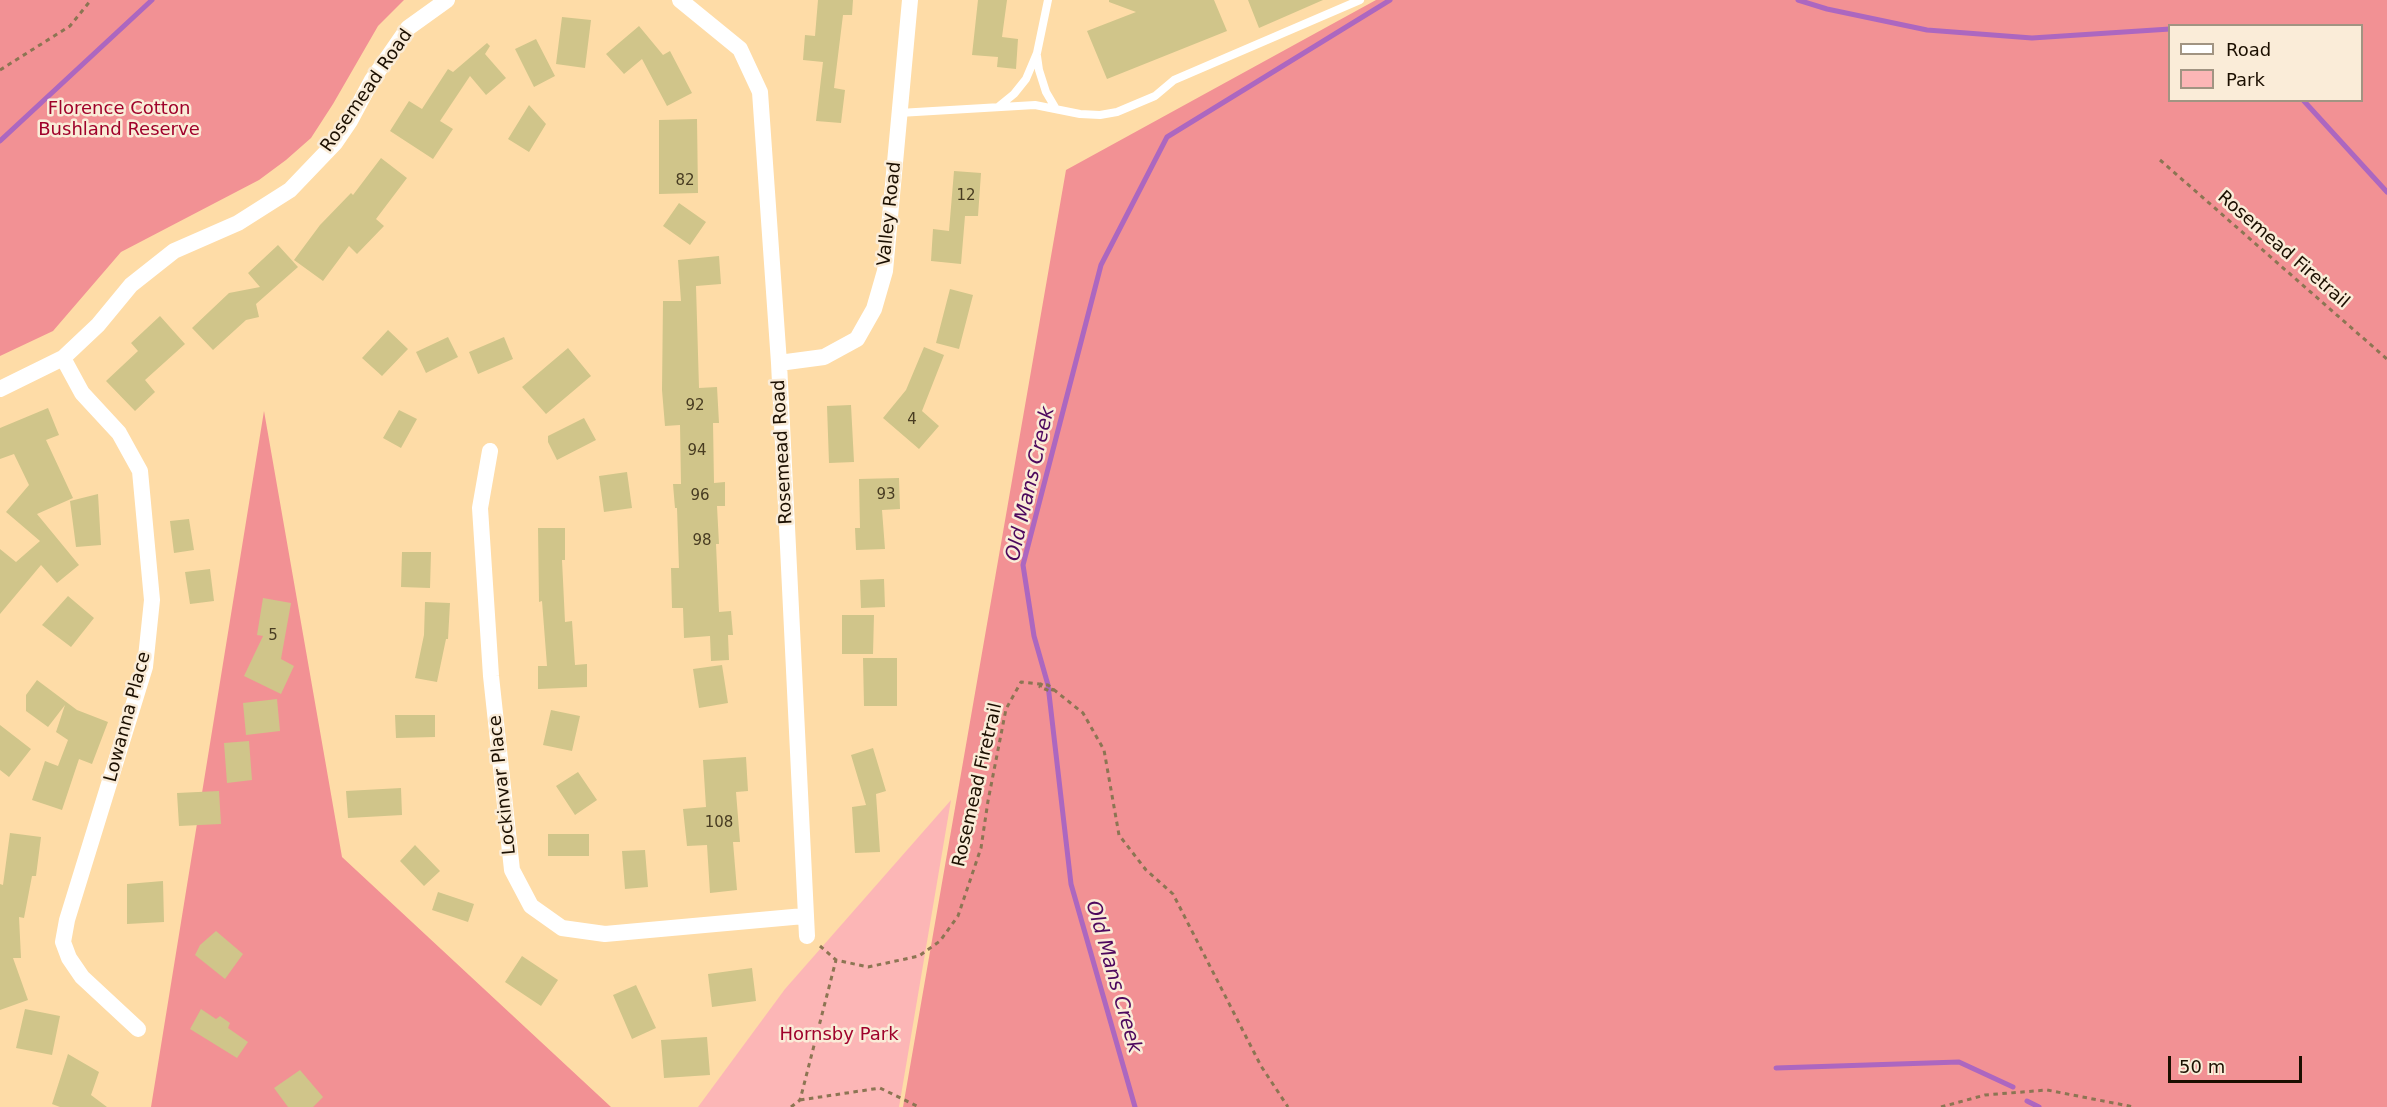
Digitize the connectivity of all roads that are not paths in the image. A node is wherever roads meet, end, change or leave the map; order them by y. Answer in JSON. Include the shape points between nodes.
{"nodes":[{"id":1,"x":447,"y":0,"type":"edge"},
{"id":2,"x":680,"y":0,"type":"edge"},
{"id":3,"x":910,"y":0,"type":"edge"},
{"id":4,"x":1048,"y":0,"type":"edge"},
{"id":5,"x":1360,"y":0,"type":"edge"},
{"id":6,"x":1037,"y":53,"type":"junction"},
{"id":7,"x":997,"y":107,"type":"junction"},
{"id":8,"x":1056,"y":109,"type":"junction"},
{"id":9,"x":899,"y":113,"type":"junction"},
{"id":10,"x":63,"y":358,"type":"junction"},
{"id":11,"x":779,"y":363,"type":"junction"},
{"id":12,"x":0,"y":389,"type":"edge"},
{"id":13,"x":490,"y":451,"type":"dead end"},
{"id":14,"x":804,"y":916,"type":"junction"},
{"id":15,"x":807,"y":936,"type":"dead end"},
{"id":16,"x":138,"y":1029,"type":"dead end"}],
"edges":[{"from":1,"to":10,"type":"street","name":"Rosemead Road","via":[[408,28],[334,143],[290,190],[238,223],[174,251],[131,285],[98,325]]},
{"from":2,"to":11,"type":"street","name":"Rosemead Road","via":[[740,49],[760,92]]},
{"from":3,"to":9,"type":"street","name":"Valley Road"},
{"from":4,"to":6,"type":"lane"},
{"from":5,"to":8,"type":"lane","via":[[1174,80],[1155,96],[1117,112],[1100,115]]},
{"from":6,"to":7,"type":"lane","via":[[1026,79]]},
{"from":6,"to":8,"type":"lane","via":[[1046,92]]},
{"from":7,"to":8,"type":"lane","via":[[1035,105]]},
{"from":7,"to":9,"type":"lane"},
{"from":9,"to":11,"type":"street","name":"Valley Road","via":[[885,271],[874,309],[857,339],[824,357]]},
{"from":10,"to":12,"type":"street","name":"Rosemead Road"},
{"from":10,"to":16,"type":"street","name":"Lowanna Place","via":[[82,393],[119,433],[140,471],[153,600],[145,667],[63,942],[82,977]]},
{"from":11,"to":14,"type":"street","name":"Rosemead Road"},
{"from":13,"to":14,"type":"street","name":"Lockinvar Place","via":[[480,508],[491,676],[512,870],[531,906],[562,928],[605,934]]},
{"from":14,"to":15,"type":"street","name":"Rosemead Road"}]}
